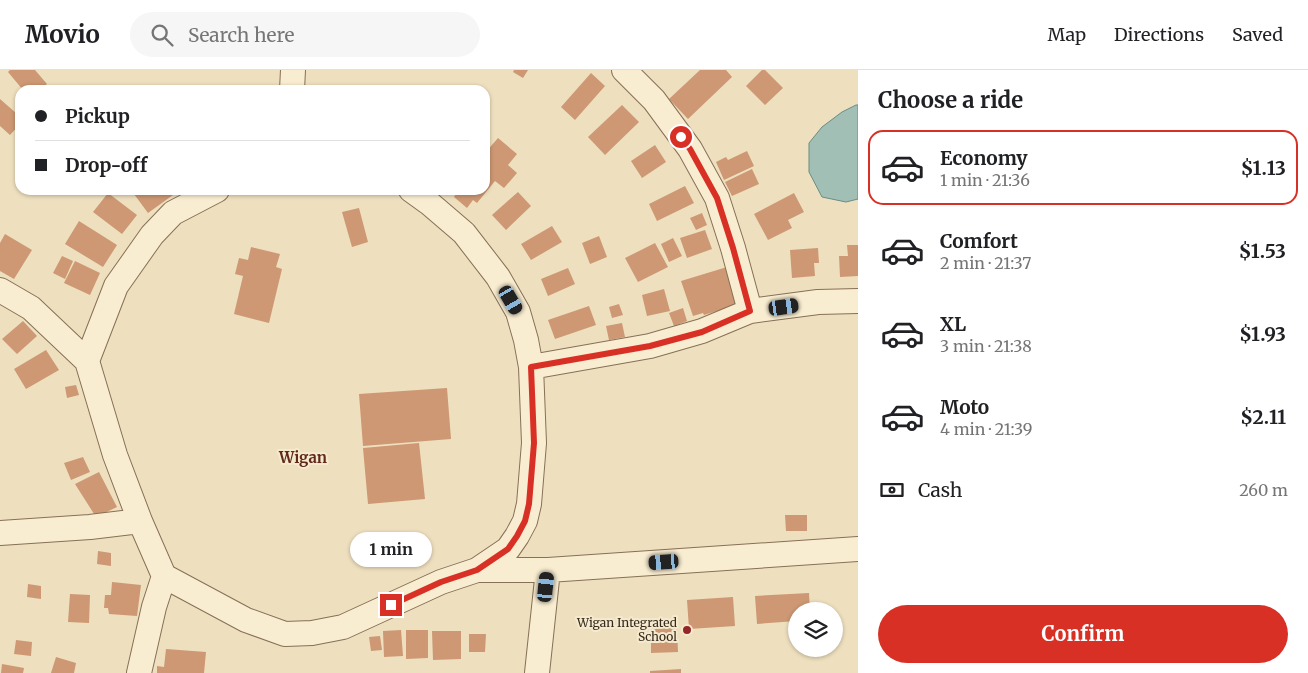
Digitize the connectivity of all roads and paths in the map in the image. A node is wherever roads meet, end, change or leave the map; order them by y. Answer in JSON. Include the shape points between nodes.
{"nodes":[{"id":1,"x":293,"y":70,"type":"edge"},
{"id":2,"x":624,"y":70,"type":"edge"},
{"id":3,"x":292,"y":85,"type":"edge"},
{"id":4,"x":207,"y":195,"type":"edge"},
{"id":5,"x":419,"y":195,"type":"edge"},
{"id":6,"x":0,"y":290,"type":"edge"},
{"id":7,"x":858,"y":301,"type":"edge"},
{"id":8,"x":750,"y":311,"type":"junction"},
{"id":9,"x":87,"y":361,"type":"junction"},
{"id":10,"x":531,"y":367,"type":"junction"},
{"id":11,"x":140,"y":520,"type":"junction"},
{"id":12,"x":0,"y":533,"type":"edge"},
{"id":13,"x":858,"y":549,"type":"edge"},
{"id":14,"x":477,"y":570,"type":"junction"},
{"id":15,"x":548,"y":570,"type":"junction"},
{"id":16,"x":164,"y":576,"type":"junction"},
{"id":17,"x":139,"y":673,"type":"edge"},
{"id":18,"x":537,"y":673,"type":"edge"}],
"edges":[{"from":1,"to":3,"type":"street"},
{"from":2,"to":8,"type":"street","via":[[654,100],[690,149],[717,198]]},
{"from":4,"to":9,"type":"street","via":[[173,213],[152,235],[116,286]]},
{"from":5,"to":10,"type":"street","via":[[464,233],[498,277],[518,312]]},
{"from":6,"to":9,"type":"street","via":[[31,308]]},
{"from":7,"to":8,"type":"street","via":[[818,302]]},
{"from":8,"to":10,"type":"street","via":[[702,332],[650,346]]},
{"from":9,"to":11,"type":"street"},
{"from":10,"to":14,"type":"street","via":[[534,443],[525,521],[508,549]]},
{"from":11,"to":12,"type":"street"},
{"from":11,"to":16,"type":"street"},
{"from":13,"to":15,"type":"street"},
{"from":14,"to":15,"type":"street"},
{"from":14,"to":16,"type":"street","via":[[441,582],[343,627],[285,634],[246,620]]},
{"from":15,"to":18,"type":"street"},
{"from":16,"to":17,"type":"street"}]}
